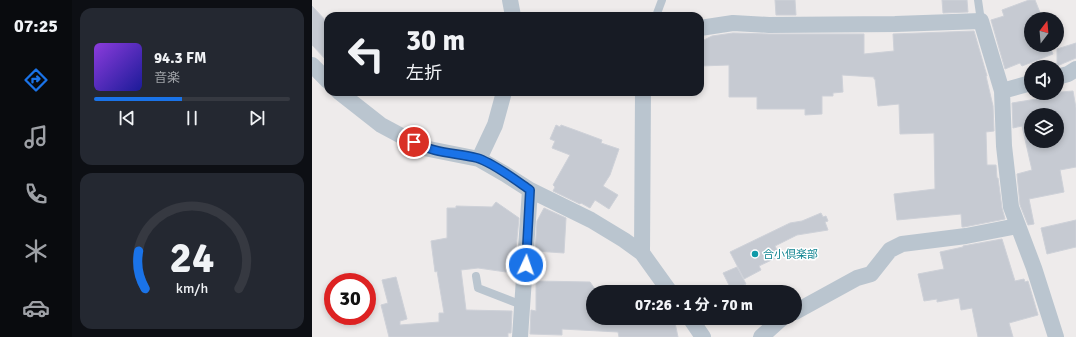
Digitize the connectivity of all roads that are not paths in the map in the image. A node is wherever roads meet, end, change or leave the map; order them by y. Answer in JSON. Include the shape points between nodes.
{"nodes":[{"id":1,"x":510,"y":0,"type":"edge"},
{"id":2,"x":662,"y":0,"type":"edge"},
{"id":3,"x":978,"y":0,"type":"edge"},
{"id":4,"x":512,"y":12,"type":"edge"},
{"id":5,"x":658,"y":12,"type":"edge"},
{"id":6,"x":981,"y":21,"type":"junction"},
{"id":7,"x":704,"y":27,"type":"edge"},
{"id":8,"x":312,"y":65,"type":"edge"},
{"id":9,"x":1076,"y":69,"type":"edge"},
{"id":10,"x":1064,"y":75,"type":"edge"},
{"id":11,"x":324,"y":77,"type":"edge"},
{"id":12,"x":1024,"y":85,"type":"edge"},
{"id":13,"x":1002,"y":91,"type":"junction"},
{"id":14,"x":344,"y":96,"type":"edge"},
{"id":15,"x":503,"y":96,"type":"edge"},
{"id":16,"x":643,"y":96,"type":"edge"},
{"id":17,"x":479,"y":159,"type":"junction"},
{"id":18,"x":530,"y":190,"type":"junction"},
{"id":19,"x":1017,"y":226,"type":"junction"},
{"id":20,"x":642,"y":253,"type":"junction"},
{"id":21,"x":476,"y":276,"type":"dead end"},
{"id":22,"x":665,"y":285,"type":"edge"},
{"id":23,"x":522,"y":305,"type":"junction"},
{"id":24,"x":802,"y":308,"type":"edge"},
{"id":25,"x":695,"y":325,"type":"edge"},
{"id":26,"x":774,"y":325,"type":"edge"},
{"id":27,"x":520,"y":337,"type":"edge"},
{"id":28,"x":703,"y":337,"type":"edge"},
{"id":29,"x":761,"y":337,"type":"edge"},
{"id":30,"x":1056,"y":337,"type":"edge"}],
"edges":[{"from":1,"to":4,"type":"street"},
{"from":2,"to":5,"type":"lane"},
{"from":3,"to":6,"type":"lane"},
{"from":6,"to":7,"type":"street","via":[[896,24],[733,23]]},
{"from":6,"to":13,"type":"street"},
{"from":8,"to":11,"type":"street"},
{"from":9,"to":10,"type":"street"},
{"from":12,"to":13,"type":"street"},
{"from":13,"to":19,"type":"street","via":[[1005,153],[1011,207]]},
{"from":14,"to":17,"type":"street","via":[[381,125],[424,148]]},
{"from":15,"to":17,"type":"street","via":[[495,125]]},
{"from":16,"to":20,"type":"street"},
{"from":17,"to":18,"type":"street"},
{"from":18,"to":20,"type":"street","via":[[591,220]]},
{"from":18,"to":23,"type":"street"},
{"from":19,"to":24,"type":"street","via":[[902,244],[890,250],[871,274],[857,278]]},
{"from":19,"to":30,"type":"street","via":[[1034,268]]},
{"from":20,"to":22,"type":"street"},
{"from":21,"to":23,"type":"lane","via":[[478,288]]},
{"from":23,"to":27,"type":"street"},
{"from":25,"to":28,"type":"street"},
{"from":26,"to":29,"type":"street"}]}
